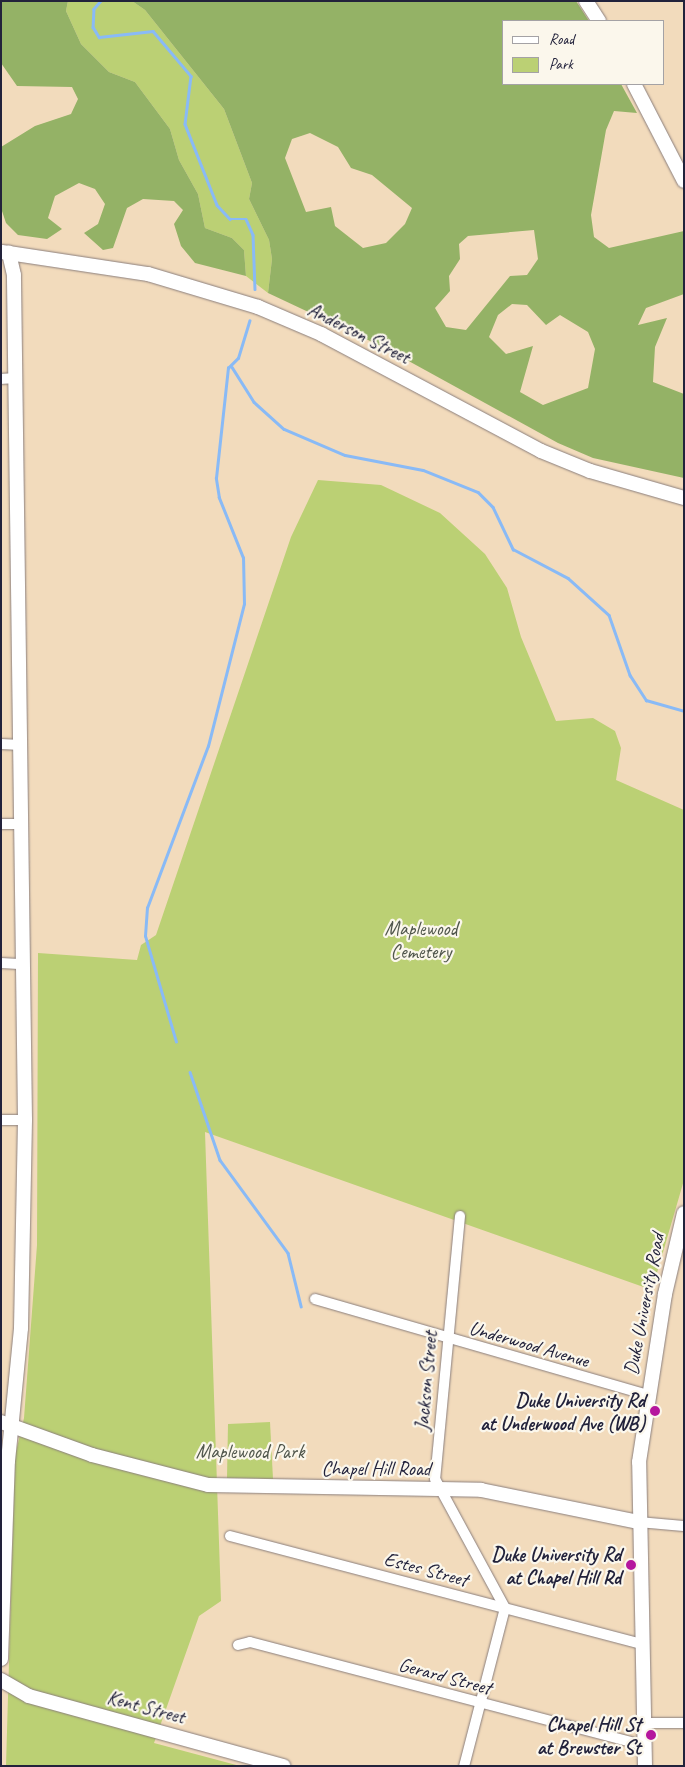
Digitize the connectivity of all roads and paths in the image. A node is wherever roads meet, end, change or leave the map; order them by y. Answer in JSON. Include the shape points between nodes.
{"nodes":[{"id":1,"x":586,"y":1,"type":"edge"},
{"id":2,"x":598,"y":20,"type":"edge"},
{"id":3,"x":635,"y":85,"type":"edge"},
{"id":4,"x":684,"y":181,"type":"edge"},
{"id":5,"x":4,"y":250,"type":"edge"},
{"id":6,"x":8,"y":379,"type":"edge"},
{"id":7,"x":684,"y":498,"type":"edge"},
{"id":8,"x":1,"y":744,"type":"edge"},
{"id":9,"x":20,"y":745,"type":"junction"},
{"id":10,"x":1,"y":824,"type":"edge"},
{"id":11,"x":22,"y":824,"type":"junction"},
{"id":12,"x":1,"y":963,"type":"edge"},
{"id":13,"x":23,"y":964,"type":"junction"},
{"id":14,"x":1,"y":1120,"type":"edge"},
{"id":15,"x":25,"y":1120,"type":"junction"},
{"id":16,"x":684,"y":1213,"type":"edge"},
{"id":17,"x":460,"y":1216,"type":"dead end"},
{"id":18,"x":678,"y":1257,"type":"edge"},
{"id":19,"x":315,"y":1299,"type":"dead end"},
{"id":20,"x":447,"y":1338,"type":"junction"},
{"id":21,"x":648,"y":1395,"type":"junction"},
{"id":22,"x":6,"y":1425,"type":"edge"},
{"id":23,"x":5,"y":1458,"type":"edge"},
{"id":24,"x":438,"y":1488,"type":"junction"},
{"id":25,"x":5,"y":1500,"type":"edge"},
{"id":26,"x":638,"y":1522,"type":"junction"},
{"id":27,"x":684,"y":1526,"type":"edge"},
{"id":28,"x":230,"y":1536,"type":"dead end"},
{"id":29,"x":3,"y":1590,"type":"edge"},
{"id":30,"x":505,"y":1608,"type":"junction"},
{"id":31,"x":642,"y":1644,"type":"junction"},
{"id":32,"x":238,"y":1645,"type":"dead end"},
{"id":33,"x":1,"y":1659,"type":"edge"},
{"id":34,"x":1,"y":1680,"type":"edge"},
{"id":35,"x":480,"y":1703,"type":"junction"},
{"id":36,"x":643,"y":1723,"type":"junction"},
{"id":37,"x":684,"y":1723,"type":"edge"},
{"id":38,"x":644,"y":1745,"type":"junction"},
{"id":39,"x":284,"y":1766,"type":"edge"},
{"id":40,"x":464,"y":1766,"type":"edge"},
{"id":41,"x":645,"y":1766,"type":"edge"}],
"edges":[{"from":1,"to":2,"type":"street"},
{"from":3,"to":4,"type":"street"},
{"from":5,"to":6,"type":"street","via":[[14,274]]},
{"from":5,"to":7,"type":"street","name":"Anderson Street","via":[[148,274],[258,307],[321,334],[541,451],[590,471]]},
{"from":6,"to":9,"type":"street"},
{"from":8,"to":9,"type":"street"},
{"from":9,"to":11,"type":"street"},
{"from":10,"to":11,"type":"street"},
{"from":11,"to":13,"type":"street"},
{"from":12,"to":13,"type":"street"},
{"from":13,"to":15,"type":"street"},
{"from":14,"to":15,"type":"street"},
{"from":15,"to":22,"type":"street","via":[[21,1328]]},
{"from":16,"to":18,"type":"street","name":"Duke University Road"},
{"from":17,"to":20,"type":"street","name":"Jackson Street"},
{"from":18,"to":21,"type":"street","name":"Duke University Road"},
{"from":19,"to":20,"type":"street","name":"Underwood Avenue"},
{"from":20,"to":21,"type":"street","name":"Underwood Avenue"},
{"from":20,"to":24,"type":"street","name":"Jackson Street"},
{"from":21,"to":26,"type":"street","name":"Duke University Road"},
{"from":22,"to":23,"type":"street"},
{"from":22,"to":24,"type":"street","name":"Chapel Hill Road","via":[[208,1485]]},
{"from":23,"to":25,"type":"street"},
{"from":24,"to":26,"type":"street","name":"Chapel Hill Road","via":[[497,1491]]},
{"from":24,"to":30,"type":"street"},
{"from":25,"to":29,"type":"street"},
{"from":26,"to":27,"type":"street"},
{"from":26,"to":31,"type":"street","name":"Duke University Road"},
{"from":28,"to":30,"type":"street","name":"Estes Street"},
{"from":29,"to":33,"type":"street"},
{"from":30,"to":31,"type":"street","name":"Estes Street"},
{"from":30,"to":35,"type":"street"},
{"from":31,"to":36,"type":"street","name":"Duke University Road"},
{"from":32,"to":35,"type":"street","name":"Gerard Street","via":[[250,1642]]},
{"from":34,"to":39,"type":"street","name":"Kent Street","via":[[29,1696]]},
{"from":35,"to":38,"type":"street","name":"Gerard Street"},
{"from":35,"to":40,"type":"street"},
{"from":36,"to":37,"type":"street"},
{"from":36,"to":38,"type":"street","name":"Duke University Road"},
{"from":38,"to":41,"type":"street","name":"Duke University Road"}]}
